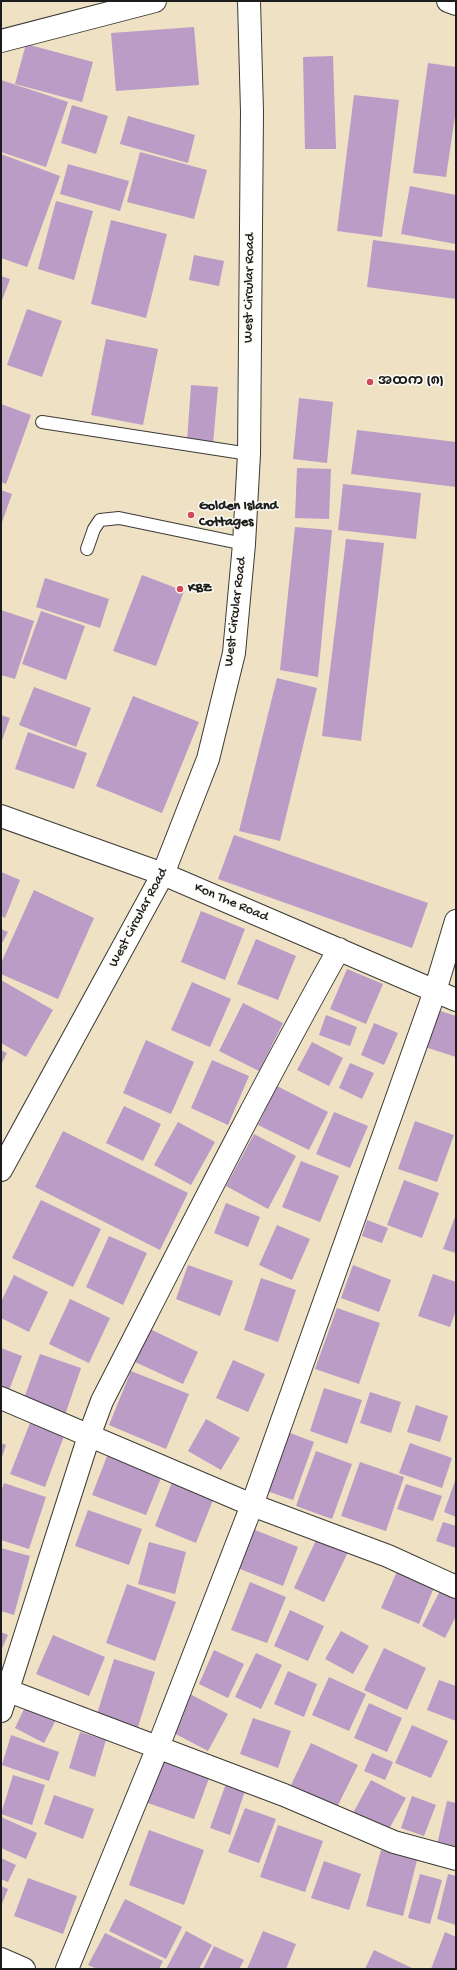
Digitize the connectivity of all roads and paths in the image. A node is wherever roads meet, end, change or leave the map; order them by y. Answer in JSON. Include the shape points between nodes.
{"nodes":[{"id":1,"x":155,"y":1,"type":"edge"},
{"id":2,"x":248,"y":1,"type":"edge"},
{"id":3,"x":448,"y":1,"type":"edge"},
{"id":4,"x":456,"y":4,"type":"edge"},
{"id":5,"x":1,"y":41,"type":"edge"},
{"id":6,"x":42,"y":422,"type":"dead end"},
{"id":7,"x":249,"y":454,"type":"junction"},
{"id":8,"x":244,"y":544,"type":"junction"},
{"id":9,"x":87,"y":549,"type":"dead end"},
{"id":10,"x":1,"y":816,"type":"edge"},
{"id":11,"x":163,"y":874,"type":"junction"},
{"id":12,"x":456,"y":921,"type":"edge"},
{"id":13,"x":339,"y":949,"type":"junction"},
{"id":14,"x":435,"y":991,"type":"junction"},
{"id":15,"x":456,"y":1000,"type":"edge"},
{"id":16,"x":1,"y":1170,"type":"edge"},
{"id":17,"x":1,"y":1398,"type":"edge"},
{"id":18,"x":89,"y":1436,"type":"junction"},
{"id":19,"x":252,"y":1505,"type":"junction"},
{"id":20,"x":456,"y":1587,"type":"edge"},
{"id":21,"x":3,"y":1696,"type":"edge"},
{"id":22,"x":158,"y":1747,"type":"junction"},
{"id":23,"x":456,"y":1859,"type":"edge"},
{"id":24,"x":1,"y":1959,"type":"edge"},
{"id":25,"x":24,"y":1969,"type":"edge"},
{"id":26,"x":67,"y":1969,"type":"edge"}],
"edges":[{"from":1,"to":5,"type":"street"},
{"from":2,"to":7,"type":"street","name":"West Circular Road","via":[[252,112]]},
{"from":3,"to":4,"type":"street"},
{"from":6,"to":7,"type":"lane"},
{"from":7,"to":8,"type":"street","name":"West Circular Road"},
{"from":8,"to":9,"type":"lane","via":[[118,518],[100,520]]},
{"from":8,"to":11,"type":"street","name":"West Circular Road","via":[[234,653],[208,759]]},
{"from":10,"to":11,"type":"street","name":"Kon The Road"},
{"from":11,"to":13,"type":"street","name":"Kon The Road"},
{"from":11,"to":16,"type":"street","name":"West Circular Road"},
{"from":12,"to":14,"type":"street"},
{"from":13,"to":14,"type":"street","name":"Kon The Road"},
{"from":13,"to":18,"type":"street","via":[[207,1195],[102,1401]]},
{"from":14,"to":15,"type":"street","name":"Kon The Road"},
{"from":14,"to":19,"type":"street"},
{"from":17,"to":18,"type":"street"},
{"from":18,"to":19,"type":"street"},
{"from":18,"to":21,"type":"street"},
{"from":19,"to":20,"type":"street","via":[[388,1556]]},
{"from":19,"to":22,"type":"street"},
{"from":21,"to":22,"type":"street"},
{"from":22,"to":23,"type":"street","via":[[284,1795],[394,1842]]},
{"from":22,"to":26,"type":"street"},
{"from":24,"to":25,"type":"street"}]}
